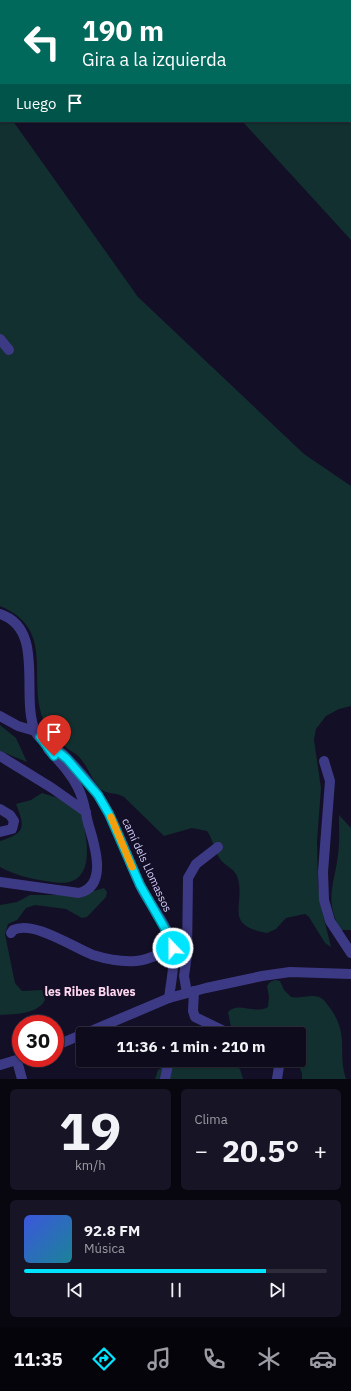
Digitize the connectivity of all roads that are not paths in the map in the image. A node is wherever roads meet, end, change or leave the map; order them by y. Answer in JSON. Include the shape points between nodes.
{"nodes":[{"id":1,"x":0,"y":340,"type":"edge"},
{"id":2,"x":8,"y":350,"type":"dead end"},
{"id":3,"x":0,"y":614,"type":"edge"},
{"id":4,"x":0,"y":716,"type":"edge"},
{"id":5,"x":37,"y":734,"type":"junction"},
{"id":6,"x":0,"y":756,"type":"edge"},
{"id":7,"x":324,"y":761,"type":"dead end"},
{"id":8,"x":0,"y":809,"type":"edge"},
{"id":9,"x":86,"y":812,"type":"junction"},
{"id":10,"x":0,"y":832,"type":"edge"},
{"id":11,"x":218,"y":847,"type":"dead end"},
{"id":12,"x":0,"y":882,"type":"edge"},
{"id":13,"x":11,"y":933,"type":"dead end"},
{"id":14,"x":173,"y":948,"type":"junction"},
{"id":15,"x":351,"y":953,"type":"edge"},
{"id":16,"x":351,"y":974,"type":"edge"},
{"id":17,"x":190,"y":992,"type":"junction"},
{"id":18,"x":169,"y":998,"type":"junction"},
{"id":19,"x":100,"y":1027,"type":"edge"},
{"id":20,"x":209,"y":1027,"type":"edge"},
{"id":21,"x":76,"y":1037,"type":"edge"},
{"id":22,"x":64,"y":1042,"type":"edge"},
{"id":23,"x":12,"y":1061,"type":"edge"},
{"id":24,"x":0,"y":1065,"type":"edge"},
{"id":25,"x":21,"y":1067,"type":"edge"},
{"id":26,"x":168,"y":1067,"type":"edge"},
{"id":27,"x":279,"y":1067,"type":"edge"},
{"id":28,"x":22,"y":1079,"type":"edge"},
{"id":29,"x":165,"y":1079,"type":"edge"},
{"id":30,"x":277,"y":1079,"type":"edge"}],
"edges":[{"from":1,"to":2,"type":"street"},
{"from":3,"to":5,"type":"street","via":[[14,621],[25,638],[30,699]]},
{"from":4,"to":5,"type":"street"},
{"from":5,"to":9,"type":"street","via":[[75,782]]},
{"from":5,"to":14,"type":"street","name":"camí dels Llomassos","via":[[67,759],[98,795]]},
{"from":6,"to":9,"type":"street"},
{"from":7,"to":15,"type":"street","via":[[330,780],[323,872],[324,900],[332,924]]},
{"from":8,"to":10,"type":"street","via":[[13,817],[14,824],[12,828]]},
{"from":9,"to":12,"type":"street","via":[[96,857],[96,875],[89,888],[83,892],[73,893]]},
{"from":11,"to":17,"type":"street","via":[[196,864],[188,878],[188,955],[184,976]]},
{"from":13,"to":14,"type":"street","via":[[20,928],[45,933],[96,956],[128,961],[151,958]]},
{"from":14,"to":18,"type":"street","name":"camí dels Llomassos"},
{"from":16,"to":17,"type":"street","via":[[290,972]]},
{"from":17,"to":18,"type":"street"},
{"from":17,"to":20,"type":"street","via":[[195,1017]]},
{"from":18,"to":19,"type":"street"},
{"from":21,"to":22,"type":"street"},
{"from":23,"to":24,"type":"street"},
{"from":25,"to":28,"type":"street"},
{"from":26,"to":29,"type":"street"},
{"from":27,"to":30,"type":"street"}]}
